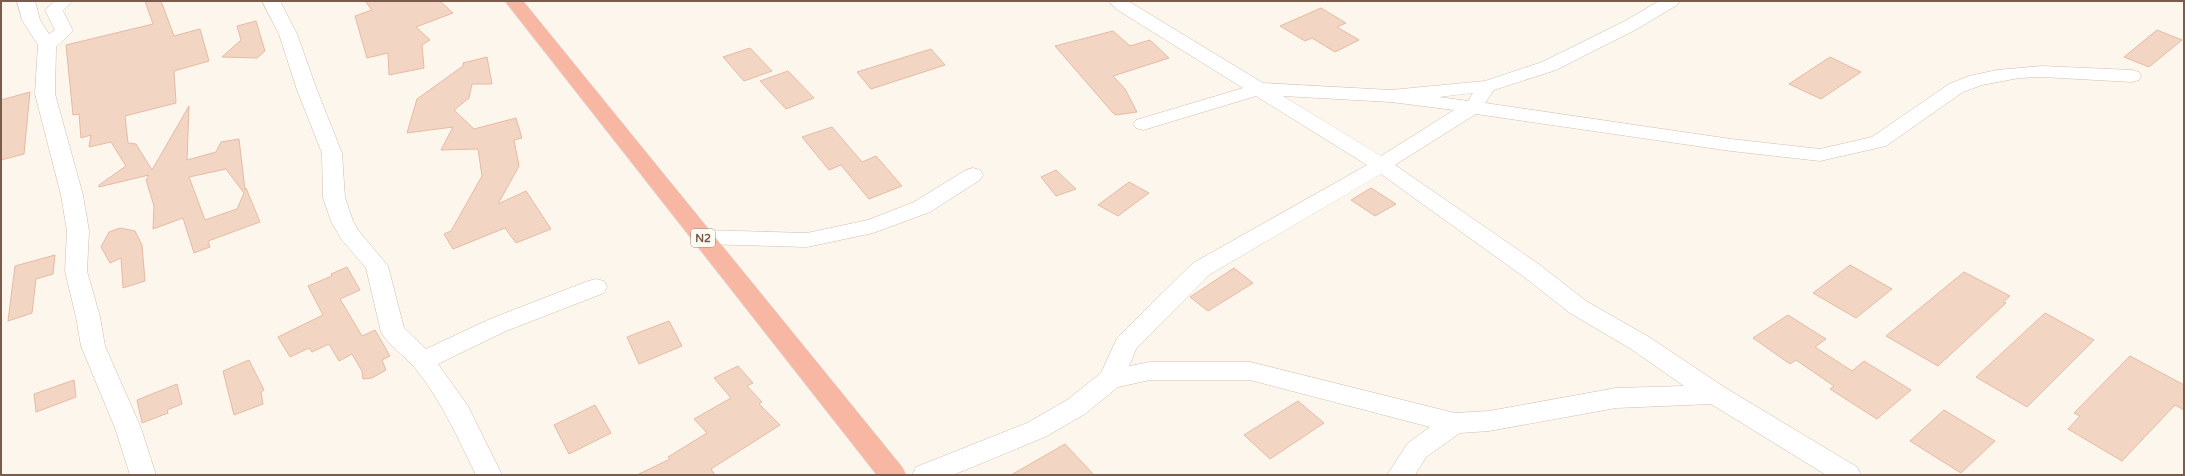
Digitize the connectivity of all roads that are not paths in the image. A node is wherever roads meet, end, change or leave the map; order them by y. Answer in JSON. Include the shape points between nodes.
{"nodes":[{"id":1,"x":26,"y":1,"type":"edge"},
{"id":2,"x":64,"y":1,"type":"edge"},
{"id":3,"x":271,"y":1,"type":"edge"},
{"id":4,"x":514,"y":1,"type":"edge"},
{"id":5,"x":1671,"y":1,"type":"edge"},
{"id":6,"x":1125,"y":2,"type":"edge"},
{"id":7,"x":46,"y":45,"type":"junction"},
{"id":8,"x":2132,"y":76,"type":"dead end"},
{"id":9,"x":1487,"y":86,"type":"junction"},
{"id":10,"x":1259,"y":89,"type":"junction"},
{"id":11,"x":1391,"y":96,"type":"junction"},
{"id":12,"x":1473,"y":106,"type":"junction"},
{"id":13,"x":1143,"y":124,"type":"dead end"},
{"id":14,"x":1380,"y":164,"type":"junction"},
{"id":15,"x":973,"y":176,"type":"dead end"},
{"id":16,"x":702,"y":237,"type":"junction"},
{"id":17,"x":596,"y":287,"type":"dead end"},
{"id":18,"x":423,"y":361,"type":"junction"},
{"id":19,"x":1111,"y":379,"type":"junction"},
{"id":20,"x":1715,"y":394,"type":"junction"},
{"id":21,"x":1456,"y":423,"type":"junction"},
{"id":22,"x":143,"y":475,"type":"edge"},
{"id":23,"x":489,"y":475,"type":"edge"},
{"id":24,"x":893,"y":475,"type":"edge"},
{"id":25,"x":925,"y":475,"type":"edge"},
{"id":26,"x":1400,"y":475,"type":"edge"},
{"id":27,"x":1848,"y":475,"type":"edge"}],
"edges":[{"from":1,"to":7,"type":"street","via":[[32,20]]},
{"from":2,"to":7,"type":"street","via":[[54,10],[64,31]]},
{"from":3,"to":18,"type":"street","via":[[288,34],[332,154],[334,198],[342,221],[349,234],[377,266],[393,332]]},
{"from":4,"to":16,"type":"highway","number":"N2"},
{"from":5,"to":9,"type":"street","via":[[1631,25],[1550,66]]},
{"from":6,"to":10,"type":"street"},
{"from":7,"to":22,"type":"street","via":[[45,94],[72,195],[78,231],[76,271],[93,346],[128,428]]},
{"from":8,"to":12,"type":"street","via":[[2077,70],[1996,76],[1969,81],[1879,142],[1820,155],[1730,146]]},
{"from":9,"to":11,"type":"street"},
{"from":9,"to":12,"type":"street"},
{"from":10,"to":11,"type":"street"},
{"from":10,"to":13,"type":"street"},
{"from":10,"to":14,"type":"street"},
{"from":11,"to":12,"type":"street"},
{"from":12,"to":14,"type":"street"},
{"from":14,"to":19,"type":"street","via":[[1354,182],[1201,270],[1126,344]]},
{"from":14,"to":20,"type":"street","via":[[1526,267],[1578,308],[1640,343]]},
{"from":15,"to":16,"type":"street","via":[[922,207],[873,226],[807,240]]},
{"from":16,"to":24,"type":"highway","number":"N2"},
{"from":17,"to":18,"type":"street","via":[[498,325]]},
{"from":18,"to":23,"type":"street","via":[[459,413]]},
{"from":19,"to":21,"type":"street","via":[[1150,371],[1250,371]]},
{"from":19,"to":25,"type":"street","via":[[1076,407],[1036,430]]},
{"from":20,"to":21,"type":"street","via":[[1616,398],[1489,421]]},
{"from":20,"to":27,"type":"street"},
{"from":21,"to":26,"type":"street","via":[[1417,450]]}]}
